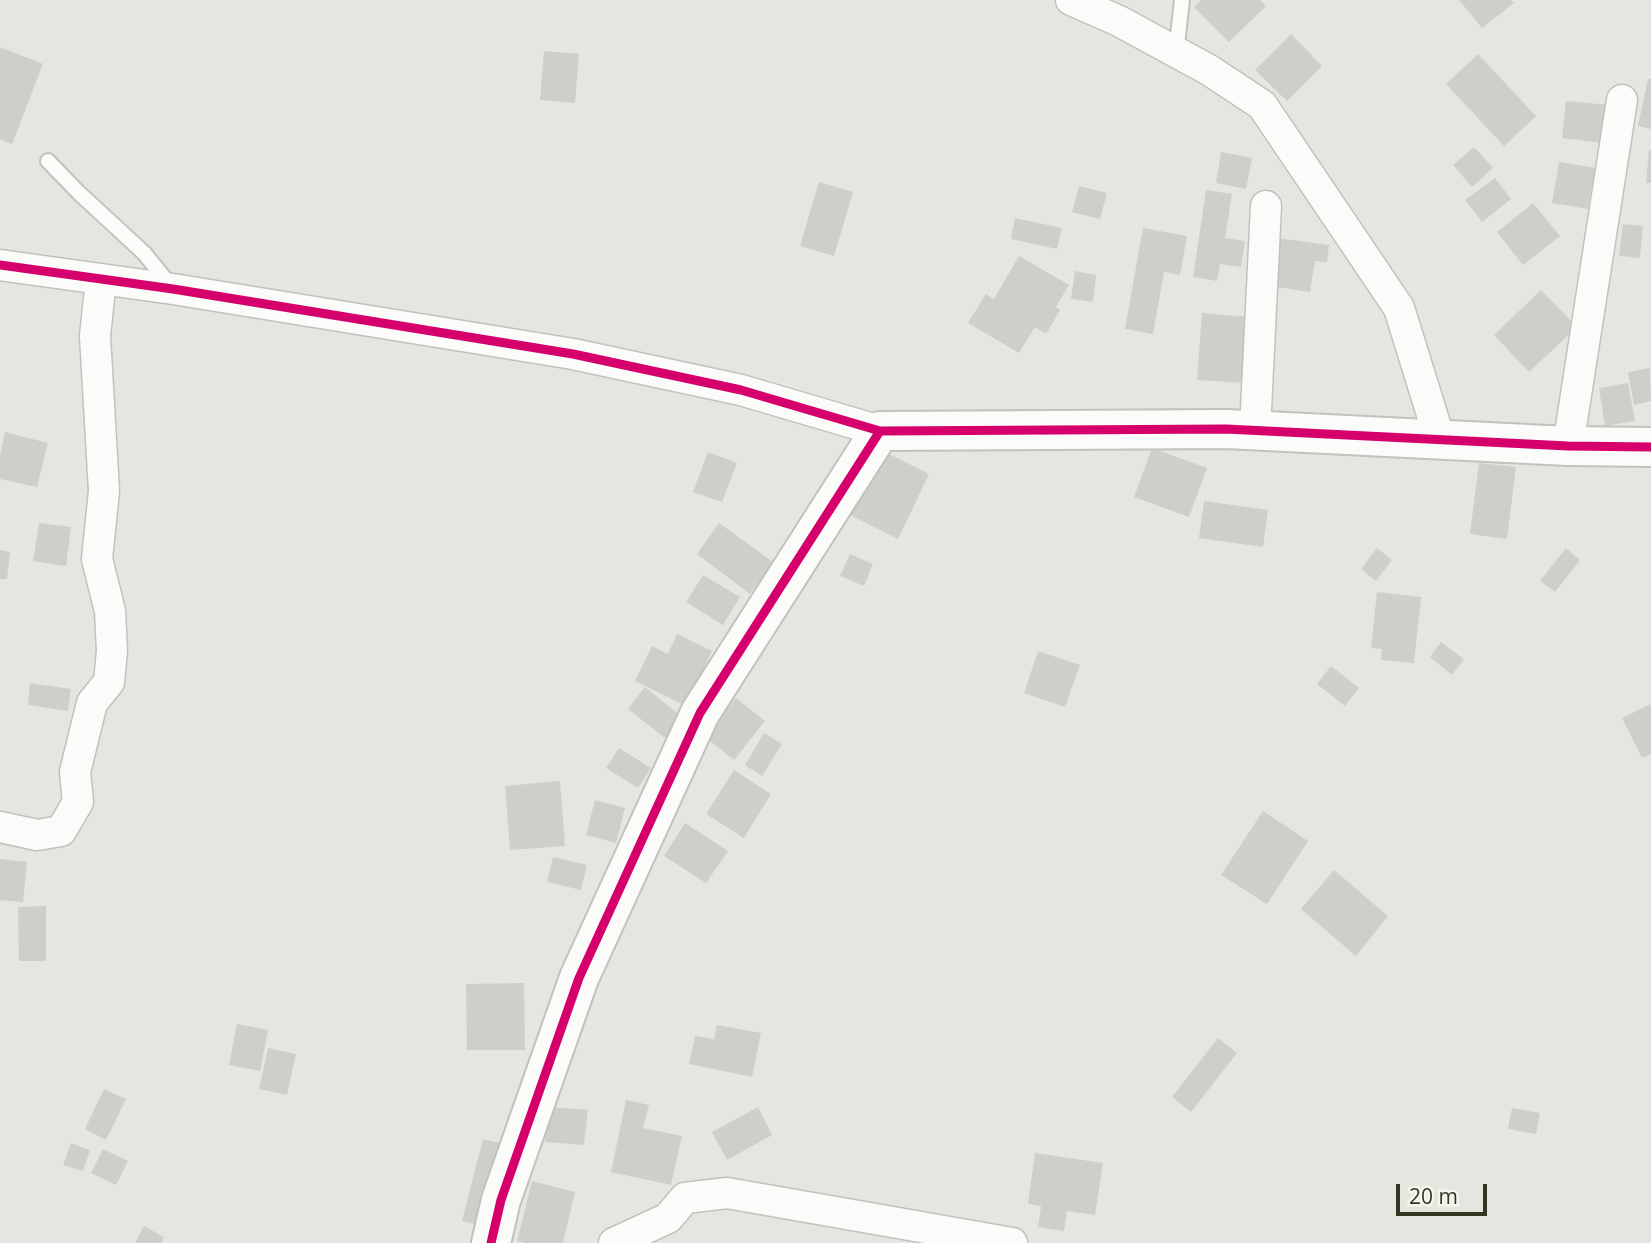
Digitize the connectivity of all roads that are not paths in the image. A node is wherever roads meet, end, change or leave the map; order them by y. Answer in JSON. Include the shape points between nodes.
{"nodes":[{"id":1,"x":1071,"y":0,"type":"edge"},
{"id":2,"x":1182,"y":0,"type":"edge"},
{"id":3,"x":1176,"y":53,"type":"junction"},
{"id":4,"x":1622,"y":100,"type":"dead end"},
{"id":5,"x":48,"y":162,"type":"dead end"},
{"id":6,"x":1266,"y":206,"type":"dead end"},
{"id":7,"x":0,"y":265,"type":"edge"},
{"id":8,"x":102,"y":279,"type":"junction"},
{"id":9,"x":173,"y":289,"type":"junction"},
{"id":10,"x":1255,"y":430,"type":"junction"},
{"id":11,"x":880,"y":431,"type":"junction"},
{"id":12,"x":1440,"y":440,"type":"junction"},
{"id":13,"x":1568,"y":446,"type":"junction"},
{"id":14,"x":1651,"y":447,"type":"edge"},
{"id":15,"x":0,"y":827,"type":"edge"},
{"id":16,"x":491,"y":1243,"type":"edge"},
{"id":17,"x":614,"y":1243,"type":"edge"},
{"id":18,"x":1012,"y":1243,"type":"edge"}],
"edges":[{"from":1,"to":3,"type":"street"},
{"from":2,"to":3,"type":"lane"},
{"from":3,"to":12,"type":"street","via":[[1262,105],[1270,116],[1399,308]]},
{"from":4,"to":13,"type":"street"},
{"from":5,"to":9,"type":"lane","via":[[144,253]]},
{"from":6,"to":10,"type":"street"},
{"from":7,"to":8,"type":"street"},
{"from":8,"to":9,"type":"street"},
{"from":8,"to":15,"type":"street","via":[[94,335],[104,491],[97,559],[110,611],[109,682],[92,703],[75,772],[78,802],[61,831],[37,835]]},
{"from":9,"to":11,"type":"street","via":[[573,354],[741,390]]},
{"from":10,"to":11,"type":"street"},
{"from":10,"to":12,"type":"street"},
{"from":11,"to":16,"type":"street","via":[[700,713],[579,978],[501,1200]]},
{"from":12,"to":13,"type":"street"},
{"from":13,"to":14,"type":"street"},
{"from":17,"to":18,"type":"street","via":[[668,1219],[685,1198],[727,1193]]}]}
